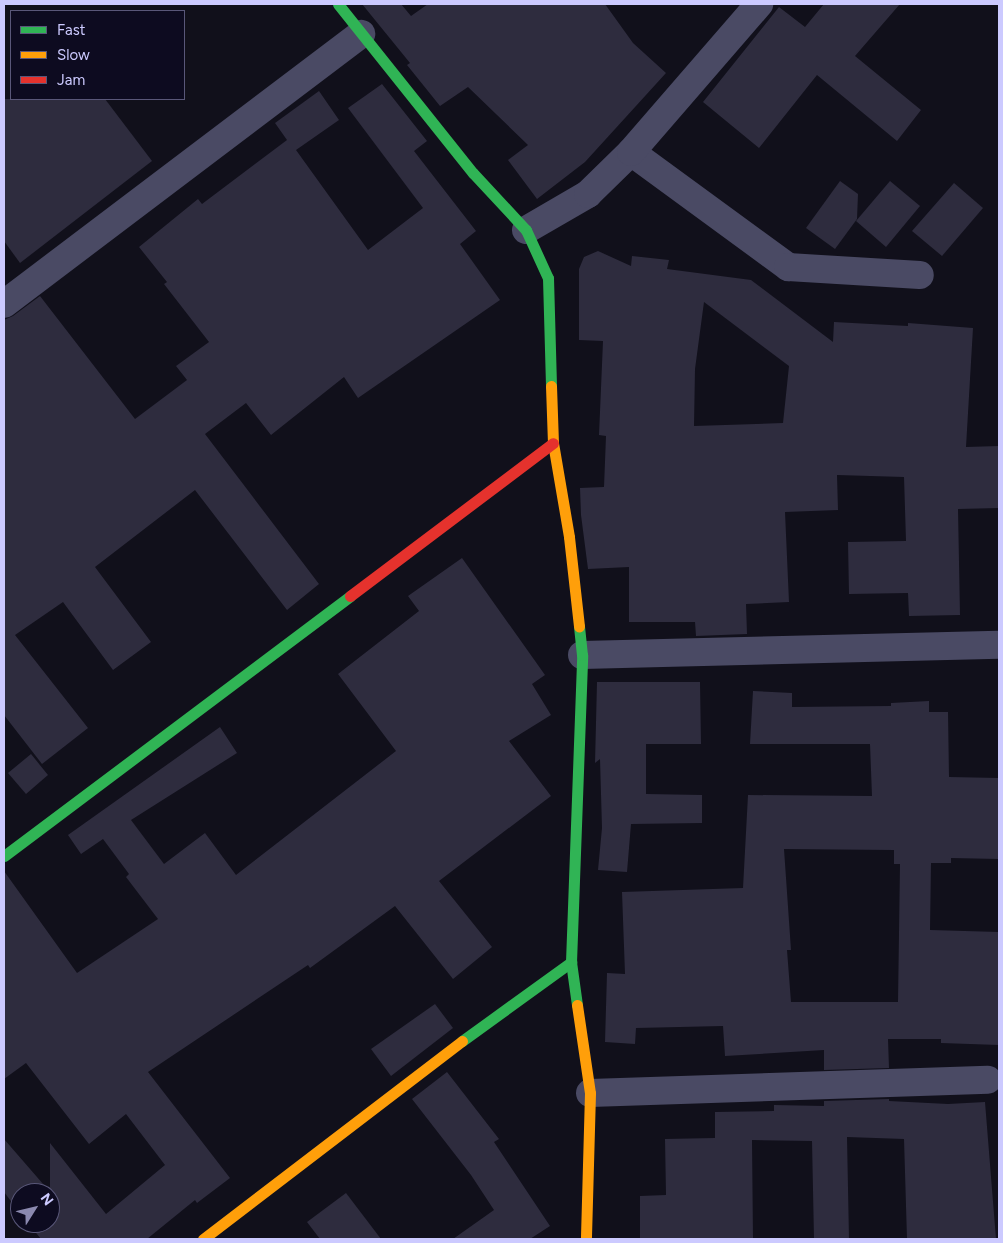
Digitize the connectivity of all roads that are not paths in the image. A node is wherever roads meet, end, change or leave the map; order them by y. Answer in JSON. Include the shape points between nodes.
{"nodes":[{"id":1,"x":338,"y":4,"type":"edge"},
{"id":2,"x":759,"y":4,"type":"edge"},
{"id":3,"x":361,"y":34,"type":"junction"},
{"id":4,"x":631,"y":152,"type":"junction"},
{"id":5,"x":526,"y":230,"type":"junction"},
{"id":6,"x":920,"y":276,"type":"dead end"},
{"id":7,"x":4,"y":304,"type":"edge"},
{"id":8,"x":553,"y":443,"type":"junction"},
{"id":9,"x":999,"y":645,"type":"edge"},
{"id":10,"x":582,"y":655,"type":"junction"},
{"id":11,"x":4,"y":856,"type":"edge"},
{"id":12,"x":571,"y":962,"type":"junction"},
{"id":13,"x":988,"y":1080,"type":"dead end"},
{"id":14,"x":590,"y":1094,"type":"junction"},
{"id":15,"x":203,"y":1239,"type":"edge"},
{"id":16,"x":586,"y":1239,"type":"edge"}],
"edges":[{"from":1,"to":3,"type":"street"},
{"from":2,"to":4,"type":"street"},
{"from":3,"to":5,"type":"street","via":[[473,172]]},
{"from":3,"to":7,"type":"street"},
{"from":4,"to":5,"type":"street","via":[[588,194]]},
{"from":4,"to":6,"type":"street","via":[[788,267]]},
{"from":5,"to":8,"type":"street","via":[[548,278]]},
{"from":8,"to":10,"type":"street","via":[[569,538]]},
{"from":8,"to":11,"type":"street"},
{"from":9,"to":10,"type":"street"},
{"from":10,"to":12,"type":"street"},
{"from":12,"to":14,"type":"street"},
{"from":12,"to":15,"type":"street"},
{"from":13,"to":14,"type":"street"},
{"from":14,"to":16,"type":"street"}]}
